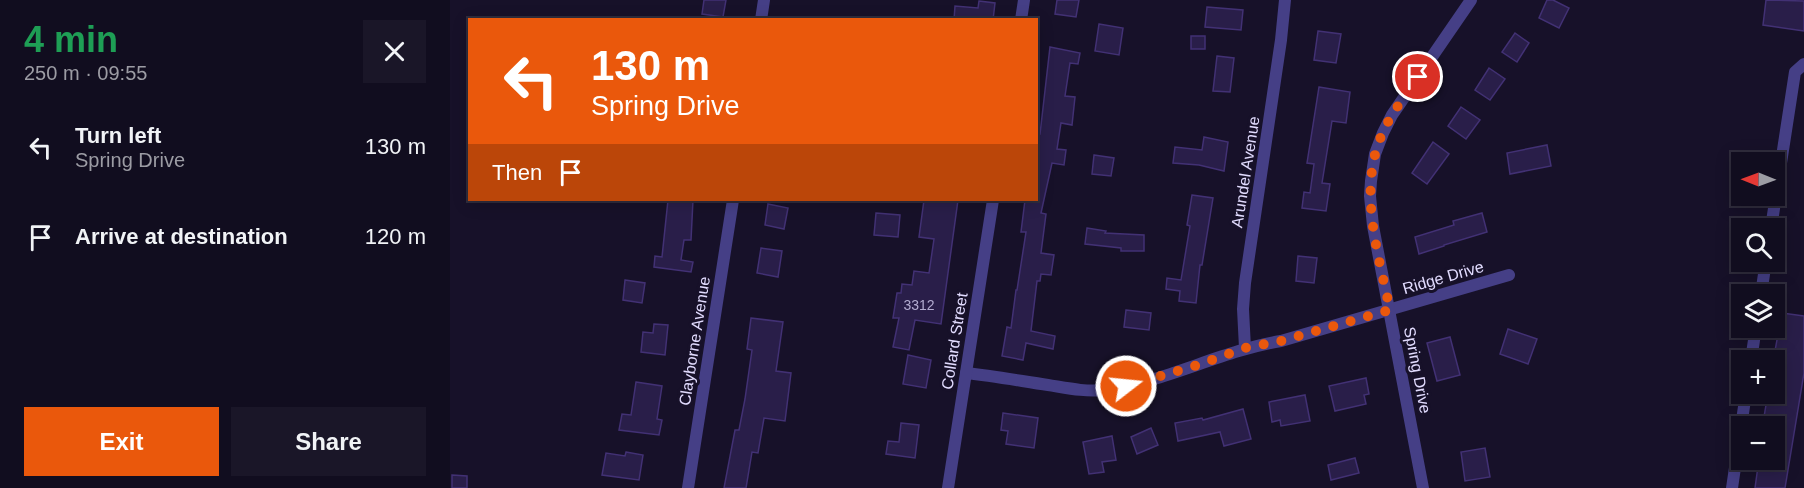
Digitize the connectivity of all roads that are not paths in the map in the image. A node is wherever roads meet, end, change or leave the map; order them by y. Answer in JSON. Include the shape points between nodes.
{"nodes":[{"id":1,"x":764,"y":0,"type":"edge"},
{"id":2,"x":1024,"y":0,"type":"edge"},
{"id":3,"x":1285,"y":0,"type":"edge"},
{"id":4,"x":1472,"y":0,"type":"edge"},
{"id":5,"x":761,"y":18,"type":"edge"},
{"id":6,"x":1021,"y":18,"type":"edge"},
{"id":7,"x":1804,"y":64,"type":"edge"},
{"id":8,"x":733,"y":201,"type":"edge"},
{"id":9,"x":993,"y":201,"type":"edge"},
{"id":10,"x":1773,"y":218,"type":"edge"},
{"id":11,"x":1509,"y":275,"type":"dead end"},
{"id":12,"x":1390,"y":310,"type":"junction"},
{"id":13,"x":1245,"y":348,"type":"junction"},
{"id":14,"x":966,"y":373,"type":"junction"},
{"id":15,"x":1744,"y":404,"type":"edge"},
{"id":16,"x":688,"y":488,"type":"edge"},
{"id":17,"x":948,"y":488,"type":"edge"},
{"id":18,"x":1423,"y":488,"type":"edge"},
{"id":19,"x":1732,"y":488,"type":"edge"}],
"edges":[{"from":1,"to":5,"type":"street"},
{"from":2,"to":6,"type":"street"},
{"from":3,"to":13,"type":"street","name":"Arundel Avenue","via":[[1245,283]]},
{"from":4,"to":12,"type":"street","name":"Spring Drive","via":[[1392,115],[1375,154],[1372,216]]},
{"from":7,"to":10,"type":"street","via":[[1795,72]]},
{"from":8,"to":16,"type":"street","name":"Clayborne Avenue"},
{"from":9,"to":14,"type":"street","name":"Collard Street"},
{"from":11,"to":12,"type":"street","name":"Ridge Drive"},
{"from":12,"to":13,"type":"street","name":"Ridge Drive"},
{"from":12,"to":18,"type":"street","name":"Spring Drive"},
{"from":13,"to":14,"type":"street","name":"Ridge Drive","via":[[1103,390],[1078,390]]},
{"from":14,"to":17,"type":"street","name":"Collard Street"},
{"from":15,"to":19,"type":"street"}]}
